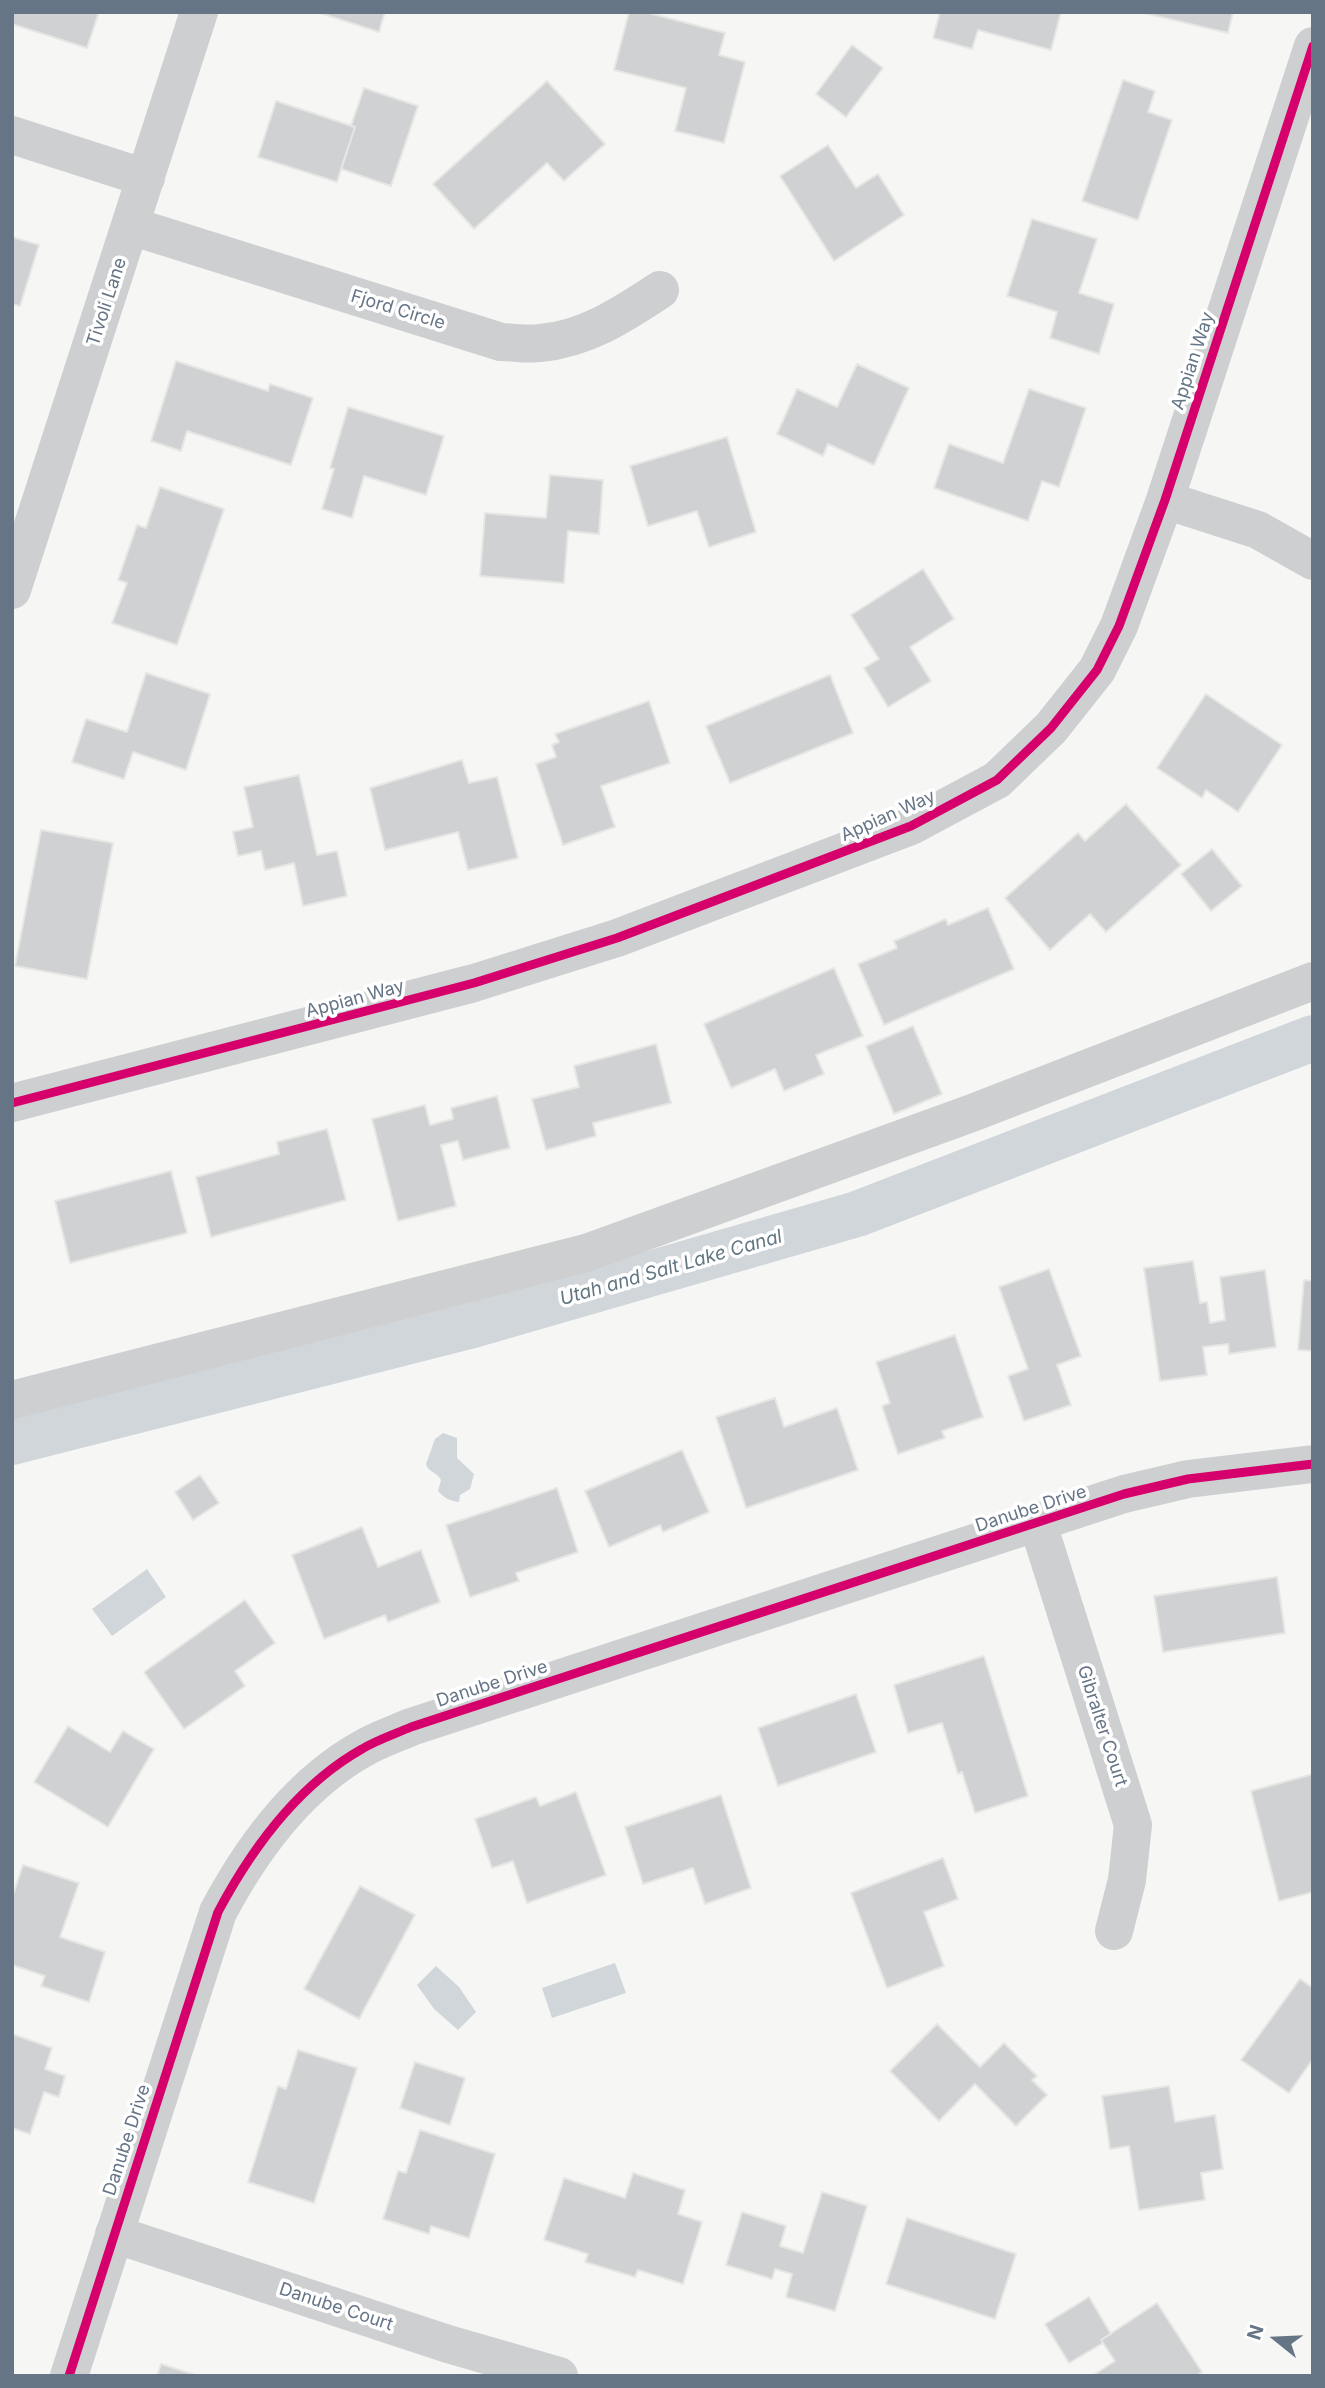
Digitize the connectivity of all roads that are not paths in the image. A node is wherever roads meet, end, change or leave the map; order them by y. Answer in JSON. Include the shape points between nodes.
{"nodes":[{"id":1,"x":199,"y":12,"type":"edge"},
{"id":2,"x":1313,"y":46,"type":"edge"},
{"id":3,"x":12,"y":135,"type":"edge"},
{"id":4,"x":146,"y":178,"type":"junction"},
{"id":5,"x":131,"y":226,"type":"junction"},
{"id":6,"x":660,"y":290,"type":"dead end"},
{"id":7,"x":1165,"y":500,"type":"junction"},
{"id":8,"x":1313,"y":561,"type":"edge"},
{"id":9,"x":12,"y":590,"type":"edge"},
{"id":10,"x":1313,"y":981,"type":"edge"},
{"id":11,"x":12,"y":1104,"type":"edge"},
{"id":12,"x":12,"y":1400,"type":"edge"},
{"id":13,"x":1313,"y":1464,"type":"edge"},
{"id":14,"x":1038,"y":1524,"type":"junction"},
{"id":15,"x":1114,"y":1930,"type":"dead end"},
{"id":16,"x":114,"y":2234,"type":"junction"},
{"id":17,"x":69,"y":2376,"type":"edge"},
{"id":18,"x":559,"y":2376,"type":"edge"}],
"edges":[{"from":1,"to":4,"type":"street","name":"Tivoli Lane"},
{"from":2,"to":7,"type":"street","name":"Appian Way"},
{"from":3,"to":4,"type":"street"},
{"from":4,"to":5,"type":"street","name":"Tivoli Lane"},
{"from":5,"to":6,"type":"street","name":"Fjord Circle","via":[[501,342],[537,344],[575,337],[618,318]]},
{"from":5,"to":9,"type":"street","name":"Tivoli Lane"},
{"from":7,"to":8,"type":"street","via":[[1258,530]]},
{"from":7,"to":11,"type":"street","name":"Appian Way","via":[[1119,626],[1097,670],[1051,728],[997,780],[911,826],[617,938],[474,983]]},
{"from":10,"to":12,"type":"street","via":[[972,1113],[586,1253]]},
{"from":13,"to":14,"type":"street","name":"Danube Drive","via":[[1188,1479],[1124,1494]]},
{"from":14,"to":15,"type":"street","name":"Gibralter Court","via":[[1133,1825],[1127,1880]]},
{"from":14,"to":16,"type":"street","name":"Danube Drive","via":[[411,1727],[362,1749],[326,1775],[262,1839],[218,1912]]},
{"from":16,"to":17,"type":"street","name":"Danube Drive"},
{"from":16,"to":18,"type":"street","name":"Danube Court"}]}
